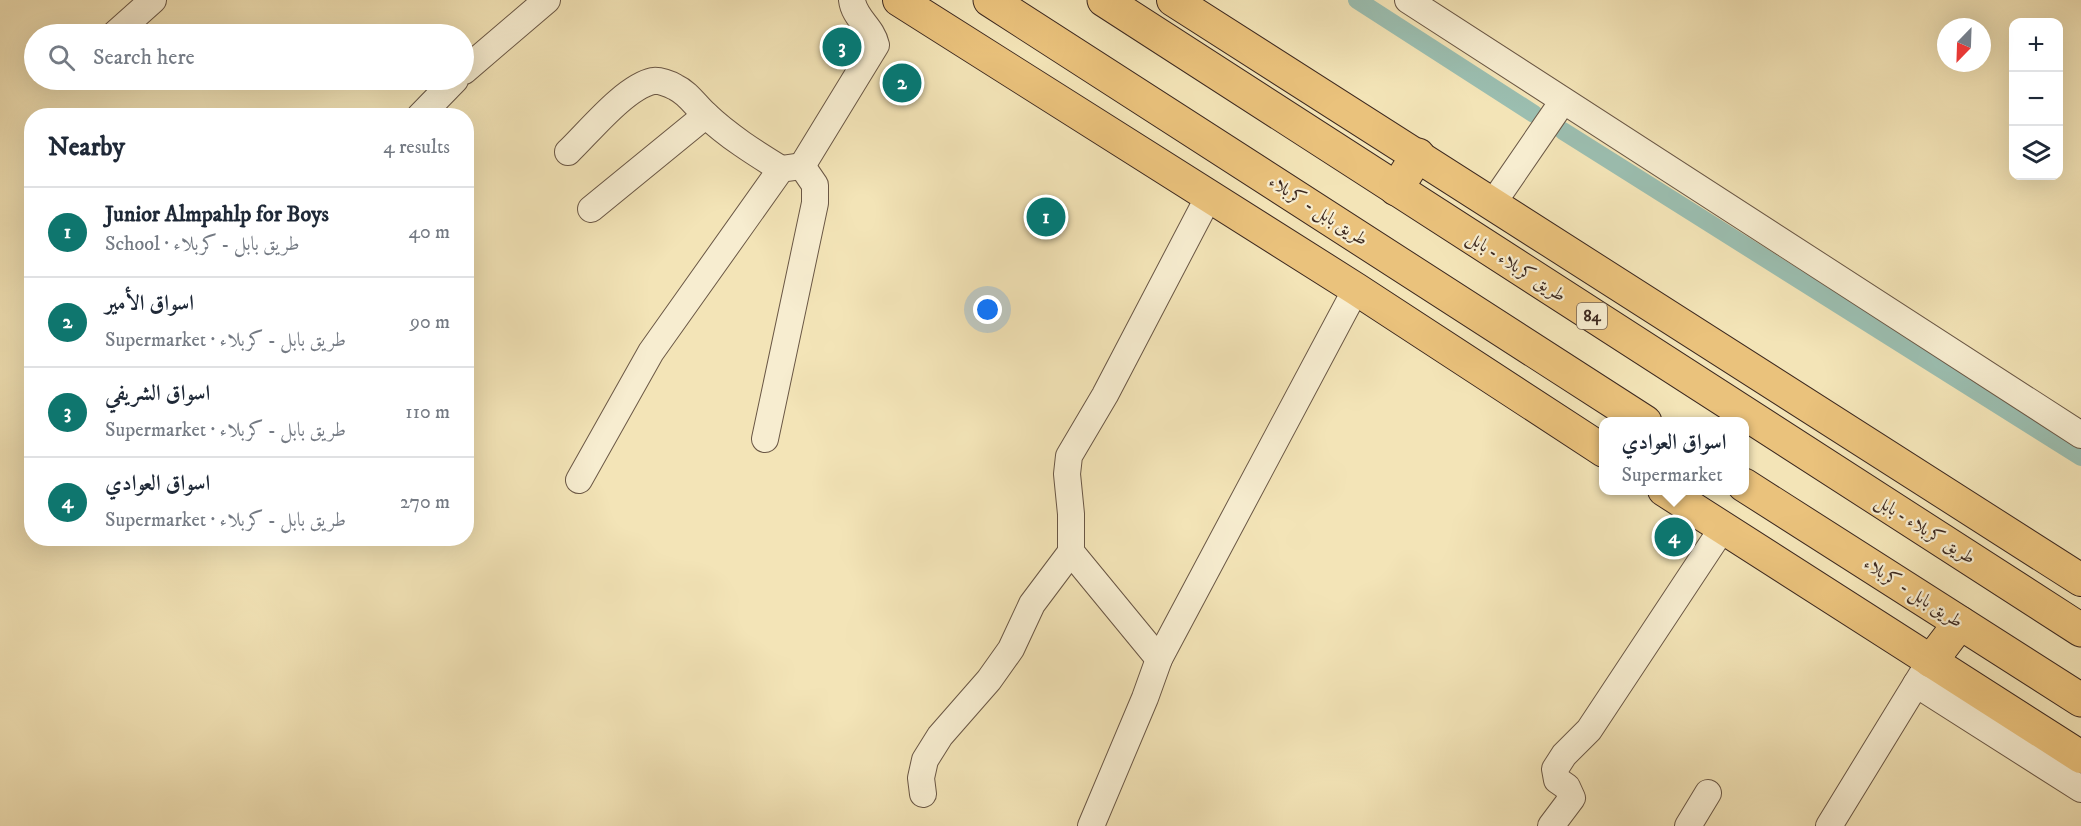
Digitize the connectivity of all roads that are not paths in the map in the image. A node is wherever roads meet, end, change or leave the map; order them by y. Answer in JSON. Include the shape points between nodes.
{"nodes":[{"id":1,"x":153,"y":0,"type":"edge"},
{"id":2,"x":547,"y":0,"type":"edge"},
{"id":3,"x":852,"y":0,"type":"edge"},
{"id":4,"x":898,"y":0,"type":"edge"},
{"id":5,"x":990,"y":0,"type":"edge"},
{"id":6,"x":1104,"y":0,"type":"edge"},
{"id":7,"x":1173,"y":0,"type":"edge"},
{"id":8,"x":1408,"y":0,"type":"edge"},
{"id":9,"x":126,"y":24,"type":"edge"},
{"id":10,"x":474,"y":62,"type":"edge"},
{"id":11,"x":446,"y":90,"type":"edge"},
{"id":12,"x":1563,"y":100,"type":"junction"},
{"id":13,"x":428,"y":108,"type":"edge"},
{"id":14,"x":706,"y":115,"type":"junction"},
{"id":15,"x":568,"y":152,"type":"dead end"},
{"id":16,"x":1418,"y":155,"type":"junction"},
{"id":17,"x":792,"y":168,"type":"junction"},
{"id":18,"x":1396,"y":189,"type":"junction"},
{"id":19,"x":1209,"y":196,"type":"junction"},
{"id":20,"x":1493,"y":203,"type":"junction"},
{"id":21,"x":591,"y":209,"type":"dead end"},
{"id":22,"x":1356,"y":289,"type":"junction"},
{"id":23,"x":1637,"y":417,"type":"edge"},
{"id":24,"x":2081,"y":435,"type":"edge"},
{"id":25,"x":765,"y":439,"type":"dead end"},
{"id":26,"x":1599,"y":448,"type":"edge"},
{"id":27,"x":579,"y":480,"type":"dead end"},
{"id":28,"x":1749,"y":488,"type":"edge"},
{"id":29,"x":1671,"y":495,"type":"edge"},
{"id":30,"x":1722,"y":529,"type":"junction"},
{"id":31,"x":1071,"y":552,"type":"junction"},
{"id":32,"x":2081,"y":580,"type":"edge"},
{"id":33,"x":1960,"y":623,"type":"junction"},
{"id":34,"x":2081,"y":630,"type":"edge"},
{"id":35,"x":1159,"y":659,"type":"junction"},
{"id":36,"x":1923,"y":673,"type":"junction"},
{"id":37,"x":2081,"y":700,"type":"edge"},
{"id":38,"x":2081,"y":757,"type":"edge"},
{"id":39,"x":2081,"y":789,"type":"edge"},
{"id":40,"x":1708,"y":793,"type":"dead end"},
{"id":41,"x":923,"y":794,"type":"dead end"},
{"id":42,"x":1091,"y":826,"type":"edge"},
{"id":43,"x":1551,"y":826,"type":"edge"},
{"id":44,"x":1688,"y":826,"type":"edge"},
{"id":45,"x":1829,"y":826,"type":"edge"}],
"edges":[{"from":1,"to":9,"type":"street"},
{"from":2,"to":10,"type":"street"},
{"from":3,"to":17,"type":"street","via":[[853,9],[873,33],[876,45]]},
{"from":4,"to":19,"type":"main road"},
{"from":5,"to":23,"type":"highway","name":"طريق بابل - كربلاء"},
{"from":6,"to":18,"type":"highway","name":"طريق كربلاء - بابل","number":"84"},
{"from":7,"to":16,"type":"main road"},
{"from":8,"to":12,"type":"street"},
{"from":11,"to":13,"type":"street"},
{"from":12,"to":20,"type":"street"},
{"from":12,"to":24,"type":"street"},
{"from":14,"to":15,"type":"street","via":[[686,94],[655,80],[617,104]]},
{"from":14,"to":17,"type":"street","via":[[745,147]]},
{"from":14,"to":21,"type":"street"},
{"from":16,"to":18,"type":"highway"},
{"from":16,"to":20,"type":"main road"},
{"from":17,"to":25,"type":"street","via":[[815,185],[815,203]]},
{"from":17,"to":27,"type":"street","via":[[651,352]]},
{"from":18,"to":34,"type":"highway","name":"طريق كربلاء - بابل","number":"84"},
{"from":19,"to":22,"type":"main road"},
{"from":19,"to":31,"type":"street","via":[[1069,456]]},
{"from":20,"to":32,"type":"main road"},
{"from":22,"to":26,"type":"main road"},
{"from":22,"to":35,"type":"street"},
{"from":28,"to":33,"type":"highway","name":"طريق بابل - كربلاء"},
{"from":29,"to":30,"type":"main road"},
{"from":30,"to":36,"type":"main road"},
{"from":30,"to":43,"type":"street","via":[[1588,730],[1555,769],[1557,780],[1567,787],[1572,798]]},
{"from":31,"to":35,"type":"street"},
{"from":31,"to":41,"type":"street","via":[[1032,604],[1011,650],[925,760]]},
{"from":33,"to":36,"type":"highway"},
{"from":33,"to":37,"type":"highway","name":"طريق بابل - كربلاء"},
{"from":35,"to":42,"type":"street"},
{"from":36,"to":38,"type":"main road"},
{"from":36,"to":39,"type":"street"},
{"from":36,"to":45,"type":"street"},
{"from":40,"to":44,"type":"street"}]}
